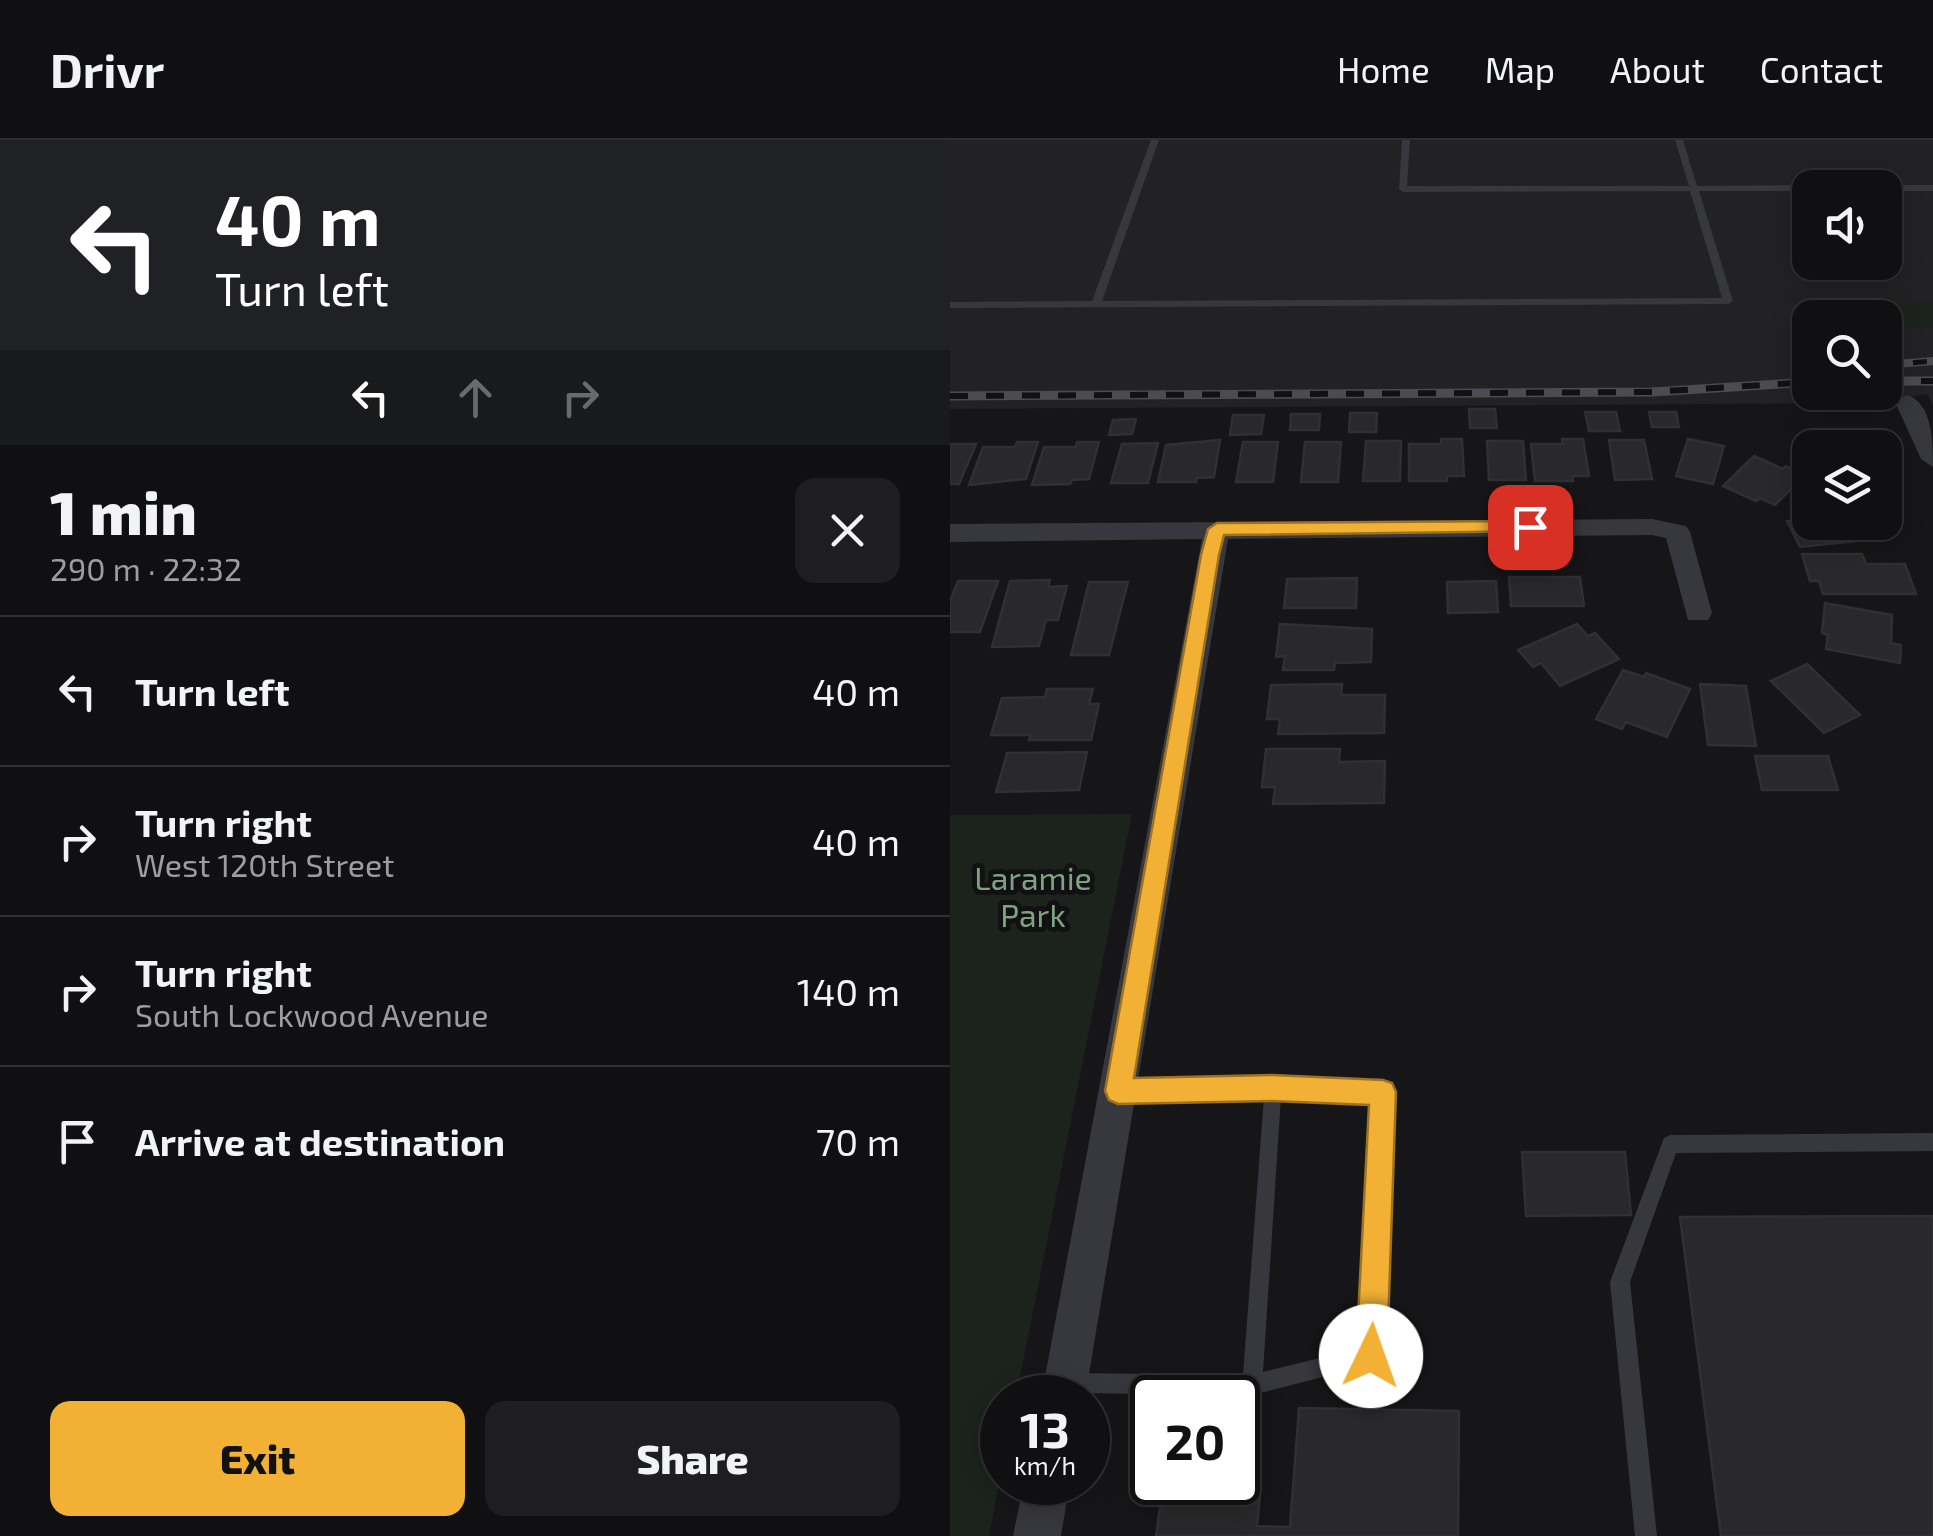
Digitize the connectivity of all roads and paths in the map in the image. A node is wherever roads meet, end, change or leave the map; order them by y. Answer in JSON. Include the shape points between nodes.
{"nodes":[{"id":1,"x":1154,"y":140,"type":"edge"},
{"id":2,"x":1406,"y":140,"type":"edge"},
{"id":3,"x":1680,"y":140,"type":"edge"},
{"id":4,"x":1694,"y":188,"type":"junction"},
{"id":5,"x":1792,"y":188,"type":"edge"},
{"id":6,"x":1902,"y":188,"type":"edge"},
{"id":7,"x":1933,"y":188,"type":"edge"},
{"id":8,"x":1096,"y":304,"type":"junction"},
{"id":9,"x":950,"y":305,"type":"edge"},
{"id":10,"x":1907,"y":402,"type":"dead end"},
{"id":11,"x":1933,"y":459,"type":"edge"},
{"id":12,"x":1217,"y":529,"type":"junction"},
{"id":13,"x":950,"y":533,"type":"edge"},
{"id":14,"x":1698,"y":613,"type":"dead end"},
{"id":15,"x":1272,"y":1088,"type":"junction"},
{"id":16,"x":1118,"y":1091,"type":"junction"},
{"id":17,"x":1933,"y":1142,"type":"edge"},
{"id":18,"x":1067,"y":1375,"type":"edge"},
{"id":19,"x":1253,"y":1375,"type":"edge"},
{"id":20,"x":1260,"y":1384,"type":"edge"},
{"id":21,"x":1043,"y":1505,"type":"edge"},
{"id":22,"x":1037,"y":1536,"type":"edge"},
{"id":23,"x":1646,"y":1536,"type":"edge"}],
"edges":[{"from":1,"to":8,"type":"lane"},
{"from":2,"to":4,"type":"lane","via":[[1403,189]]},
{"from":3,"to":4,"type":"lane"},
{"from":4,"to":5,"type":"lane"},
{"from":4,"to":8,"type":"lane","via":[[1728,301]]},
{"from":6,"to":7,"type":"lane"},
{"from":8,"to":9,"type":"lane"},
{"from":10,"to":11,"type":"street"},
{"from":12,"to":13,"type":"street"},
{"from":12,"to":14,"type":"street","via":[[1677,532]]},
{"from":12,"to":16,"type":"street"},
{"from":15,"to":16,"type":"lane"},
{"from":15,"to":19,"type":"lane"},
{"from":15,"to":20,"type":"lane","via":[[1383,1092],[1371,1356]]},
{"from":16,"to":18,"type":"street"},
{"from":17,"to":23,"type":"lane","via":[[1670,1144],[1620,1282]]},
{"from":21,"to":22,"type":"street"}]}
